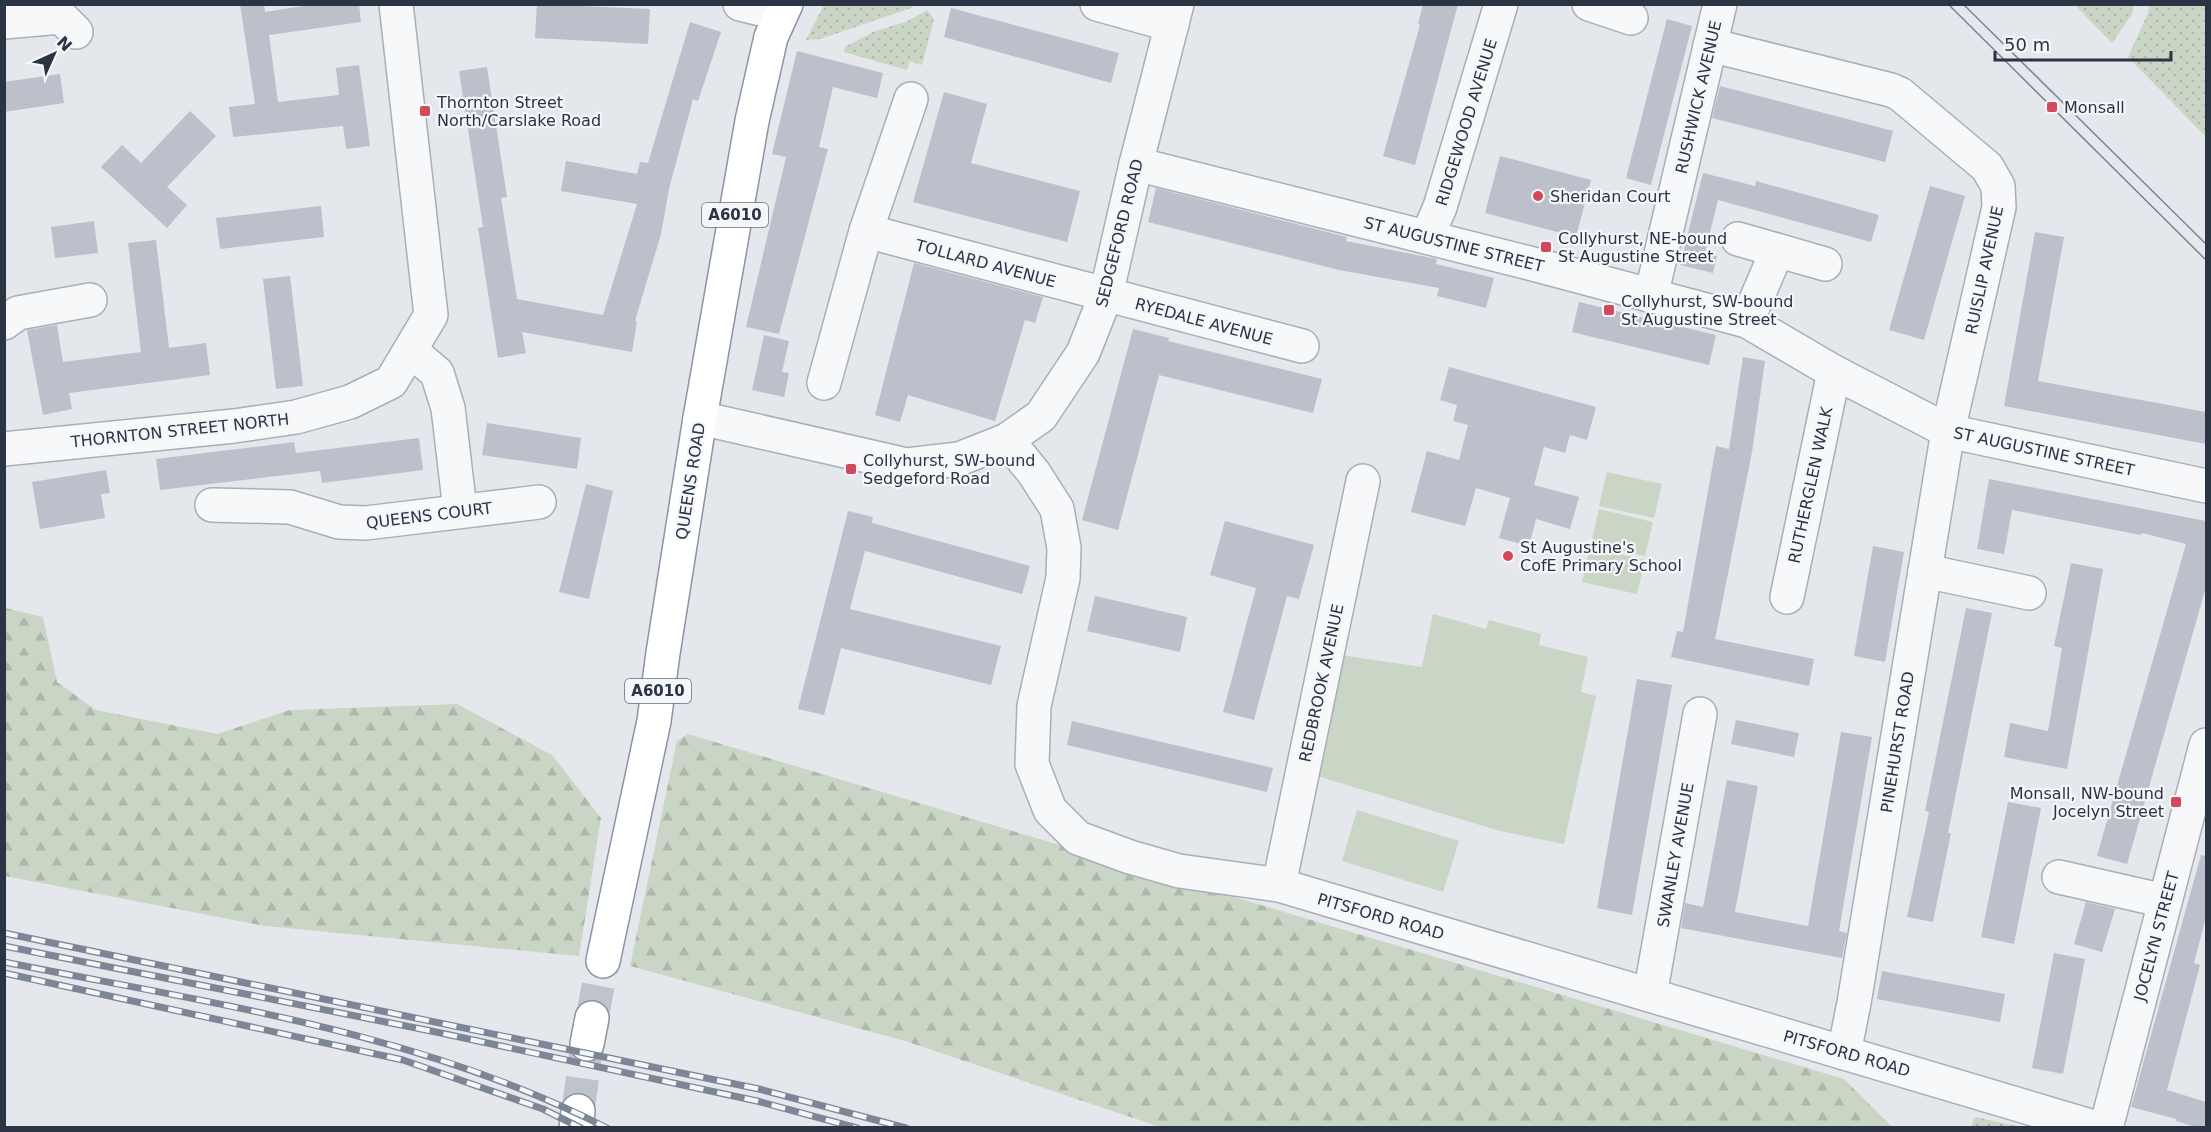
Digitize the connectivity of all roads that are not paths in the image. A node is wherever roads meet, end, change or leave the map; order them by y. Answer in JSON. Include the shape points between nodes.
{"nodes":[{"id":1,"x":396,"y":4,"type":"edge"},
{"id":2,"x":740,"y":4,"type":"edge"},
{"id":3,"x":1097,"y":4,"type":"edge"},
{"id":4,"x":1501,"y":4,"type":"edge"},
{"id":5,"x":1589,"y":4,"type":"edge"},
{"id":6,"x":1720,"y":4,"type":"edge"},
{"id":7,"x":783,"y":9,"type":"edge"},
{"id":8,"x":1174,"y":15,"type":"edge"},
{"id":9,"x":1631,"y":18,"type":"dead end"},
{"id":10,"x":4,"y":22,"type":"edge"},
{"id":11,"x":76,"y":32,"type":"dead end"},
{"id":12,"x":1710,"y":45,"type":"junction"},
{"id":13,"x":911,"y":99,"type":"dead end"},
{"id":14,"x":1136,"y":164,"type":"junction"},
{"id":15,"x":866,"y":231,"type":"junction"},
{"id":16,"x":1427,"y":237,"type":"junction"},
{"id":17,"x":1738,"y":240,"type":"dead end"},
{"id":18,"x":1777,"y":251,"type":"junction"},
{"id":19,"x":1825,"y":264,"type":"dead end"},
{"id":20,"x":1106,"y":295,"type":"junction"},
{"id":21,"x":1651,"y":296,"type":"junction"},
{"id":22,"x":90,"y":300,"type":"dead end"},
{"id":23,"x":1747,"y":321,"type":"junction"},
{"id":24,"x":4,"y":323,"type":"edge"},
{"id":25,"x":1302,"y":346,"type":"dead end"},
{"id":26,"x":411,"y":351,"type":"junction"},
{"id":27,"x":1834,"y":372,"type":"junction"},
{"id":28,"x":824,"y":383,"type":"dead end"},
{"id":29,"x":700,"y":418,"type":"junction"},
{"id":30,"x":1948,"y":431,"type":"junction"},
{"id":31,"x":1007,"y":440,"type":"junction"},
{"id":32,"x":5,"y":449,"type":"edge"},
{"id":33,"x":1363,"y":481,"type":"dead end"},
{"id":34,"x":2206,"y":486,"type":"edge"},
{"id":35,"x":539,"y":502,"type":"dead end"},
{"id":36,"x":212,"y":505,"type":"dead end"},
{"id":37,"x":460,"y":510,"type":"junction"},
{"id":38,"x":1925,"y":571,"type":"junction"},
{"id":39,"x":2029,"y":593,"type":"dead end"},
{"id":40,"x":1786,"y":597,"type":"dead end"},
{"id":41,"x":1701,"y":714,"type":"dead end"},
{"id":42,"x":2205,"y":755,"type":"edge"},
{"id":43,"x":2059,"y":877,"type":"dead end"},
{"id":44,"x":1279,"y":885,"type":"junction"},
{"id":45,"x":2165,"y":901,"type":"junction"},
{"id":46,"x":603,"y":961,"type":"tunnel mouth"},
{"id":47,"x":1650,"y":995,"type":"junction"},
{"id":48,"x":1844,"y":1053,"type":"junction"},
{"id":49,"x":2097,"y":1128,"type":"edge"},
{"id":50,"x":2106,"y":1128,"type":"edge"}],
"edges":[{"from":1,"to":26,"type":"street","name":"THORNTON STREET NORTH","via":[[431,315]]},
{"from":2,"to":7,"type":"street"},
{"from":3,"to":8,"type":"street"},
{"from":4,"to":16,"type":"street","name":"RIDGEWOOD AVENUE","via":[[1440,207]]},
{"from":5,"to":9,"type":"street"},
{"from":6,"to":12,"type":"street","name":"RUSHWICK AVENUE"},
{"from":7,"to":29,"type":"highway","name":"QUEENS ROAD","number":"A6010","via":[[771,37],[752,121]]},
{"from":8,"to":14,"type":"street","name":"SEDGEFORD ROAD"},
{"from":10,"to":11,"type":"street","via":[[61,17]]},
{"from":12,"to":21,"type":"street","name":"RUSHWICK AVENUE"},
{"from":12,"to":30,"type":"street","name":"RUISLIP AVENUE","via":[[1900,94],[1994,176],[1999,207]]},
{"from":13,"to":15,"type":"street"},
{"from":14,"to":16,"type":"street","name":"ST AUGUSTINE STREET"},
{"from":14,"to":20,"type":"street","name":"SEDGEFORD ROAD"},
{"from":15,"to":20,"type":"street","name":"TOLLARD AVENUE"},
{"from":15,"to":28,"type":"street"},
{"from":16,"to":21,"type":"street","name":"ST AUGUSTINE STREET"},
{"from":17,"to":18,"type":"street"},
{"from":18,"to":19,"type":"street"},
{"from":18,"to":23,"type":"street"},
{"from":20,"to":25,"type":"street","name":"RYEDALE AVENUE"},
{"from":20,"to":31,"type":"street","name":"SEDGEFORD ROAD","via":[[1083,353],[1059,391],[1041,416]]},
{"from":21,"to":23,"type":"street","name":"ST AUGUSTINE STREET"},
{"from":22,"to":24,"type":"street","via":[[18,313]]},
{"from":23,"to":27,"type":"street","name":"ST AUGUSTINE STREET"},
{"from":26,"to":32,"type":"street","name":"THORNTON STREET NORTH","via":[[391,382],[350,402],[296,417]]},
{"from":26,"to":37,"type":"street","via":[[437,373],[448,408]]},
{"from":27,"to":30,"type":"street","name":"ST AUGUSTINE STREET"},
{"from":27,"to":40,"type":"street","name":"RUTHERGLEN WALK"},
{"from":29,"to":31,"type":"street","name":"SEDGEFORD ROAD","via":[[907,465],[959,459]]},
{"from":29,"to":46,"type":"highway","name":"QUEENS ROAD","number":"A6010","via":[[654,721]]},
{"from":30,"to":34,"type":"street","name":"ST AUGUSTINE STREET"},
{"from":30,"to":38,"type":"street","name":"PINEHURST ROAD"},
{"from":31,"to":44,"type":"street","name":"PITSFORD ROAD","via":[[1056,509],[1064,548],[1063,578],[1034,706],[1032,764],[1050,810],[1078,838],[1130,857],[1179,871]]},
{"from":33,"to":44,"type":"street","name":"REDBROOK AVENUE"},
{"from":35,"to":37,"type":"street","name":"QUEENS COURT"},
{"from":36,"to":37,"type":"street","name":"QUEENS COURT","via":[[290,507],[339,522],[366,524]]},
{"from":38,"to":39,"type":"street"},
{"from":38,"to":48,"type":"street","name":"PINEHURST ROAD"},
{"from":41,"to":47,"type":"street","name":"SWANLEY AVENUE"},
{"from":42,"to":45,"type":"street","name":"JOCELYN STREET"},
{"from":43,"to":45,"type":"street"},
{"from":44,"to":47,"type":"street","name":"PITSFORD ROAD"},
{"from":45,"to":50,"type":"street","name":"JOCELYN STREET"},
{"from":47,"to":48,"type":"street","name":"PITSFORD ROAD"},
{"from":48,"to":49,"type":"street","name":"PITSFORD ROAD"}]}
